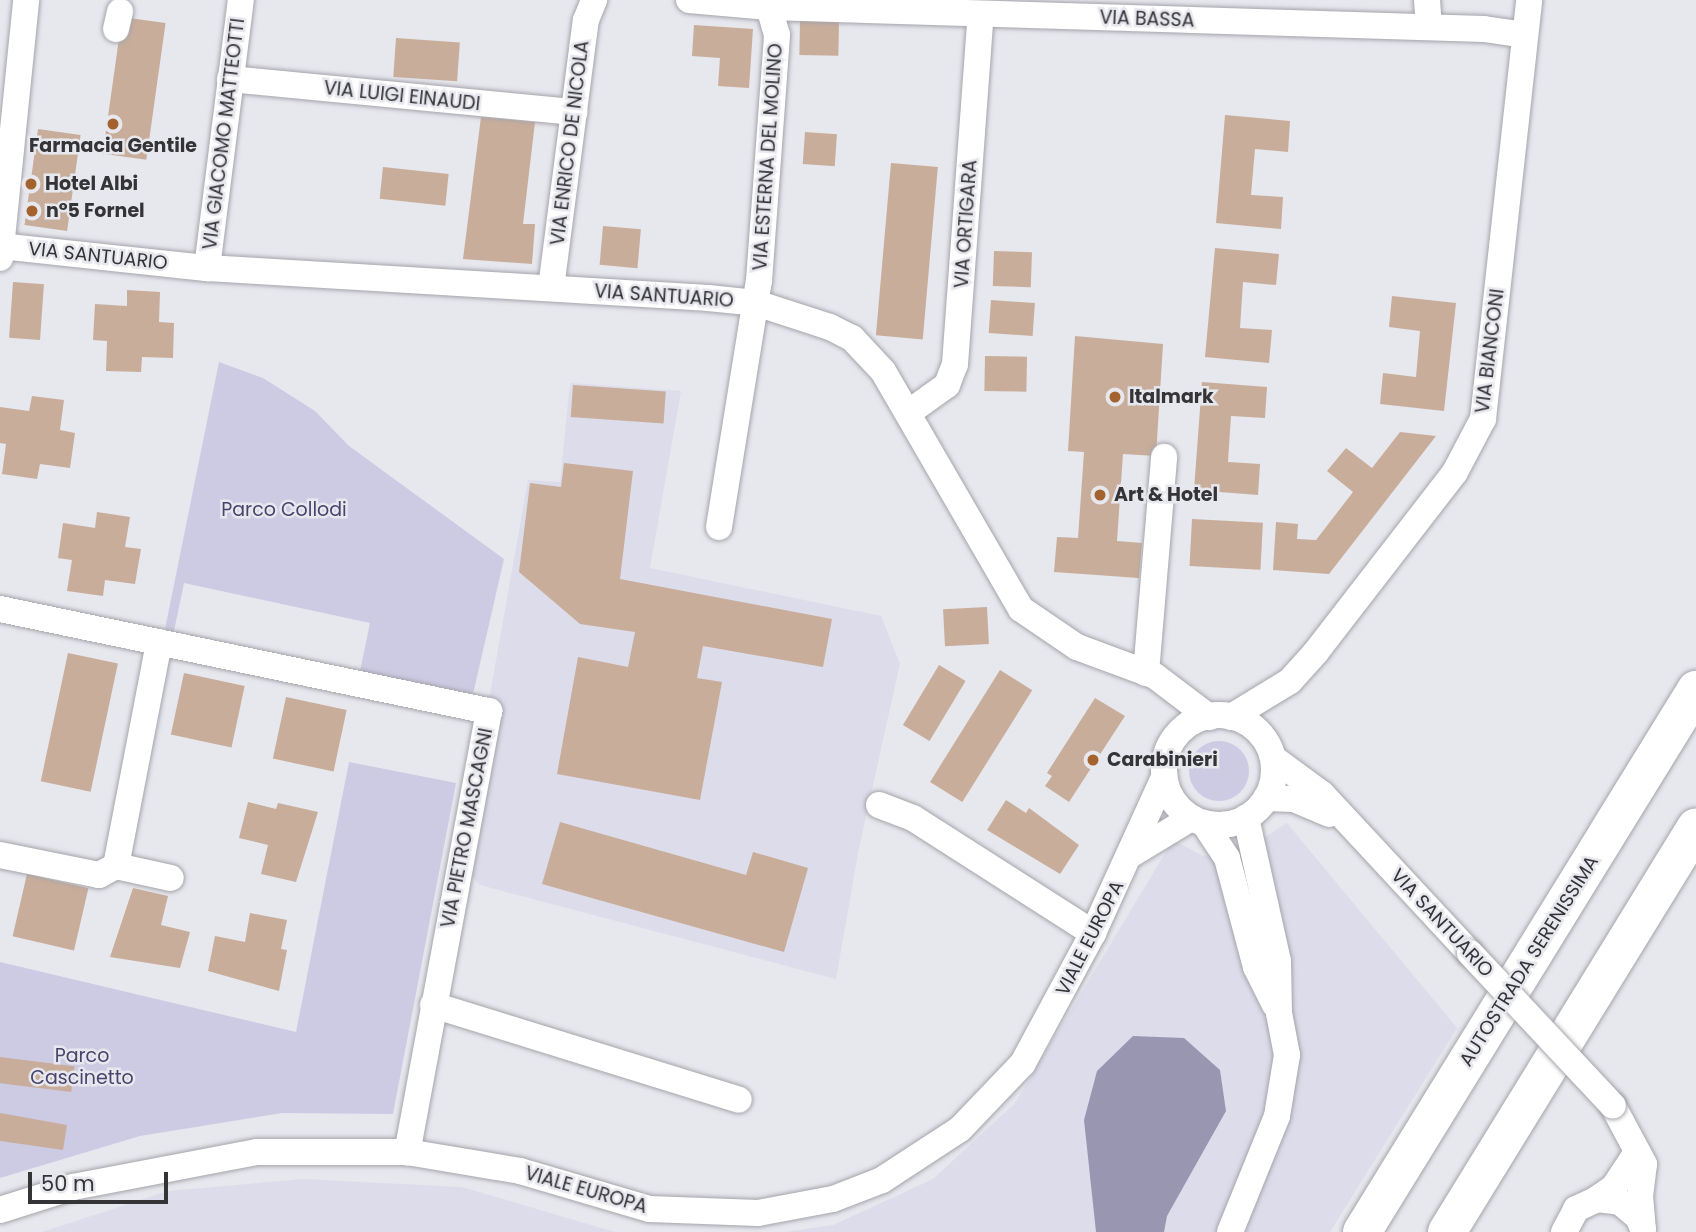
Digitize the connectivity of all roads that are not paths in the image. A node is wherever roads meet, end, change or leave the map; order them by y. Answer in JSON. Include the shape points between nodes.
{"nodes":[{"id":1,"x":26,"y":0,"type":"edge"},
{"id":2,"x":241,"y":0,"type":"edge"},
{"id":3,"x":594,"y":0,"type":"edge"},
{"id":4,"x":689,"y":0,"type":"edge"},
{"id":5,"x":1427,"y":0,"type":"edge"},
{"id":6,"x":1529,"y":0,"type":"edge"},
{"id":7,"x":769,"y":4,"type":"edge"},
{"id":8,"x":916,"y":6,"type":"edge"},
{"id":9,"x":1069,"y":11,"type":"edge"},
{"id":10,"x":981,"y":14,"type":"junction"},
{"id":11,"x":1429,"y":27,"type":"junction"},
{"id":12,"x":1525,"y":35,"type":"junction"},
{"id":13,"x":230,"y":79,"type":"junction"},
{"id":14,"x":574,"y":112,"type":"junction"},
{"id":15,"x":1,"y":250,"type":"edge"},
{"id":16,"x":207,"y":268,"type":"junction"},
{"id":17,"x":551,"y":288,"type":"junction"},
{"id":18,"x":755,"y":303,"type":"junction"},
{"id":19,"x":908,"y":414,"type":"junction"},
{"id":20,"x":1164,"y":457,"type":"dead end"},
{"id":21,"x":719,"y":527,"type":"dead end"},
{"id":22,"x":0,"y":609,"type":"edge"},
{"id":23,"x":159,"y":642,"type":"junction"},
{"id":24,"x":1150,"y":675,"type":"junction"},
{"id":25,"x":1290,"y":681,"type":"junction"},
{"id":26,"x":1696,"y":690,"type":"edge"},
{"id":27,"x":1220,"y":717,"type":"junction"},
{"id":28,"x":1177,"y":735,"type":"junction"},
{"id":29,"x":1270,"y":751,"type":"junction"},
{"id":30,"x":1164,"y":777,"type":"junction"},
{"id":31,"x":1266,"y":798,"type":"junction"},
{"id":32,"x":879,"y":806,"type":"dead end"},
{"id":33,"x":1246,"y":818,"type":"junction"},
{"id":34,"x":1198,"y":820,"type":"junction"},
{"id":35,"x":1348,"y":827,"type":"junction"},
{"id":36,"x":1696,"y":827,"type":"edge"},
{"id":37,"x":1132,"y":854,"type":"junction"},
{"id":38,"x":5,"y":856,"type":"edge"},
{"id":39,"x":116,"y":866,"type":"junction"},
{"id":40,"x":171,"y":878,"type":"dead end"},
{"id":41,"x":1093,"y":933,"type":"junction"},
{"id":42,"x":433,"y":1004,"type":"junction"},
{"id":43,"x":1279,"y":1013,"type":"junction"},
{"id":44,"x":739,"y":1100,"type":"dead end"},
{"id":45,"x":407,"y":1152,"type":"junction"},
{"id":46,"x":1637,"y":1152,"type":"junction"},
{"id":47,"x":1597,"y":1199,"type":"junction"},
{"id":48,"x":0,"y":1210,"type":"edge"},
{"id":49,"x":1643,"y":1230,"type":"edge"},
{"id":50,"x":1230,"y":1232,"type":"edge"},
{"id":51,"x":1362,"y":1232,"type":"edge"},
{"id":52,"x":1447,"y":1232,"type":"edge"},
{"id":53,"x":1564,"y":1232,"type":"edge"}],
"edges":[{"from":1,"to":15,"type":"street"},
{"from":2,"to":13,"type":"street","name":"VIA GIACOMO MATTEOTTI"},
{"from":3,"to":14,"type":"street","name":"VIA ENRICO DE NICOLA","via":[[586,20]]},
{"from":4,"to":7,"type":"street"},
{"from":5,"to":11,"type":"street"},
{"from":6,"to":12,"type":"street","name":"VIA BIANCONI"},
{"from":7,"to":8,"type":"street","name":"VIA BASSA"},
{"from":7,"to":18,"type":"street","name":"VIA ESTERNA DEL MOLINO","via":[[777,36]]},
{"from":8,"to":10,"type":"street","name":"VIA BASSA"},
{"from":9,"to":10,"type":"street","name":"VIA BASSA"},
{"from":9,"to":11,"type":"street","name":"VIA BASSA"},
{"from":10,"to":19,"type":"street","name":"VIA ORTIGARA","via":[[955,364],[947,385]]},
{"from":11,"to":12,"type":"street","name":"VIA BASSA"},
{"from":12,"to":25,"type":"street","name":"VIA BIANCONI","via":[[1483,419],[1455,472]]},
{"from":13,"to":14,"type":"street","name":"VIA LUIGI EINAUDI"},
{"from":13,"to":16,"type":"street","name":"VIA GIACOMO MATTEOTTI"},
{"from":14,"to":17,"type":"street","name":"VIA ENRICO DE NICOLA"},
{"from":15,"to":16,"type":"street","name":"VIA SANTUARIO"},
{"from":16,"to":17,"type":"street","name":"VIA SANTUARIO"},
{"from":17,"to":18,"type":"street","name":"VIA SANTUARIO"},
{"from":18,"to":19,"type":"street","name":"VIA SANTUARIO","via":[[852,338],[883,371]]},
{"from":18,"to":21,"type":"street","name":"VIA ESTERNA DEL MOLINO"},
{"from":19,"to":24,"type":"street","name":"VIA SANTUARIO","via":[[1021,609],[1077,647]]},
{"from":20,"to":24,"type":"street"},
{"from":22,"to":23,"type":"street","name":"VIA PIETRO MASCAGNI"},
{"from":23,"to":39,"type":"street"},
{"from":23,"to":42,"type":"street","name":"VIA PIETRO MASCAGNI","via":[[489,711]]},
{"from":24,"to":27,"type":"street","name":"VIA SANTUARIO"},
{"from":24,"to":28,"type":"street"},
{"from":25,"to":27,"type":"street","name":"VIA BIANCONI"},
{"from":25,"to":29,"type":"street","name":"VIA BIANCONI"},
{"from":26,"to":51,"type":"highway","name":"AUTOSTRADA SERENISSIMA"},
{"from":27,"to":28,"type":"street"},
{"from":27,"to":29,"type":"street","name":"VIA SANTUARIO","via":[[1257,731]]},
{"from":28,"to":30,"type":"street","via":[[1169,747]]},
{"from":29,"to":31,"type":"street"},
{"from":29,"to":35,"type":"street","name":"VIA SANTUARIO","via":[[1322,794]]},
{"from":30,"to":34,"type":"street","via":[[1169,793]]},
{"from":30,"to":37,"type":"street","name":"VIALE EUROPA","via":[[1146,811]]},
{"from":31,"to":33,"type":"street"},
{"from":31,"to":35,"type":"street","name":"VIA SANTUARIO","via":[[1312,803]]},
{"from":32,"to":41,"type":"street","via":[[913,818]]},
{"from":33,"to":34,"type":"street","via":[[1233,824]]},
{"from":33,"to":43,"type":"street","via":[[1278,961]]},
{"from":34,"to":37,"type":"street"},
{"from":34,"to":43,"type":"street","via":[[1227,858],[1256,967]]},
{"from":35,"to":46,"type":"street","name":"VIA SANTUARIO","bridge":true,"via":[[1613,1106]]},
{"from":36,"to":52,"type":"highway"},
{"from":37,"to":41,"type":"street","name":"VIALE EUROPA"},
{"from":38,"to":39,"type":"street","via":[[99,876]]},
{"from":39,"to":40,"type":"street"},
{"from":41,"to":45,"type":"street","name":"VIALE EUROPA","via":[[1023,1063],[961,1129],[882,1180],[833,1199],[758,1213],[649,1209],[520,1171]]},
{"from":42,"to":44,"type":"street"},
{"from":42,"to":45,"type":"street","name":"VIA PIETRO MASCAGNI"},
{"from":43,"to":50,"type":"street","via":[[1287,1055],[1282,1100]]},
{"from":45,"to":48,"type":"street","name":"VIALE EUROPA","via":[[257,1152],[73,1187]]},
{"from":46,"to":47,"type":"street","via":[[1614,1187]]},
{"from":46,"to":49,"type":"street","name":"VIA SANTUARIO","via":[[1644,1164]]},
{"from":47,"to":49,"type":"street","name":"VIA SANTUARIO","via":[[1620,1202],[1638,1217]]},
{"from":47,"to":53,"type":"street","via":[[1576,1209]]}]}
